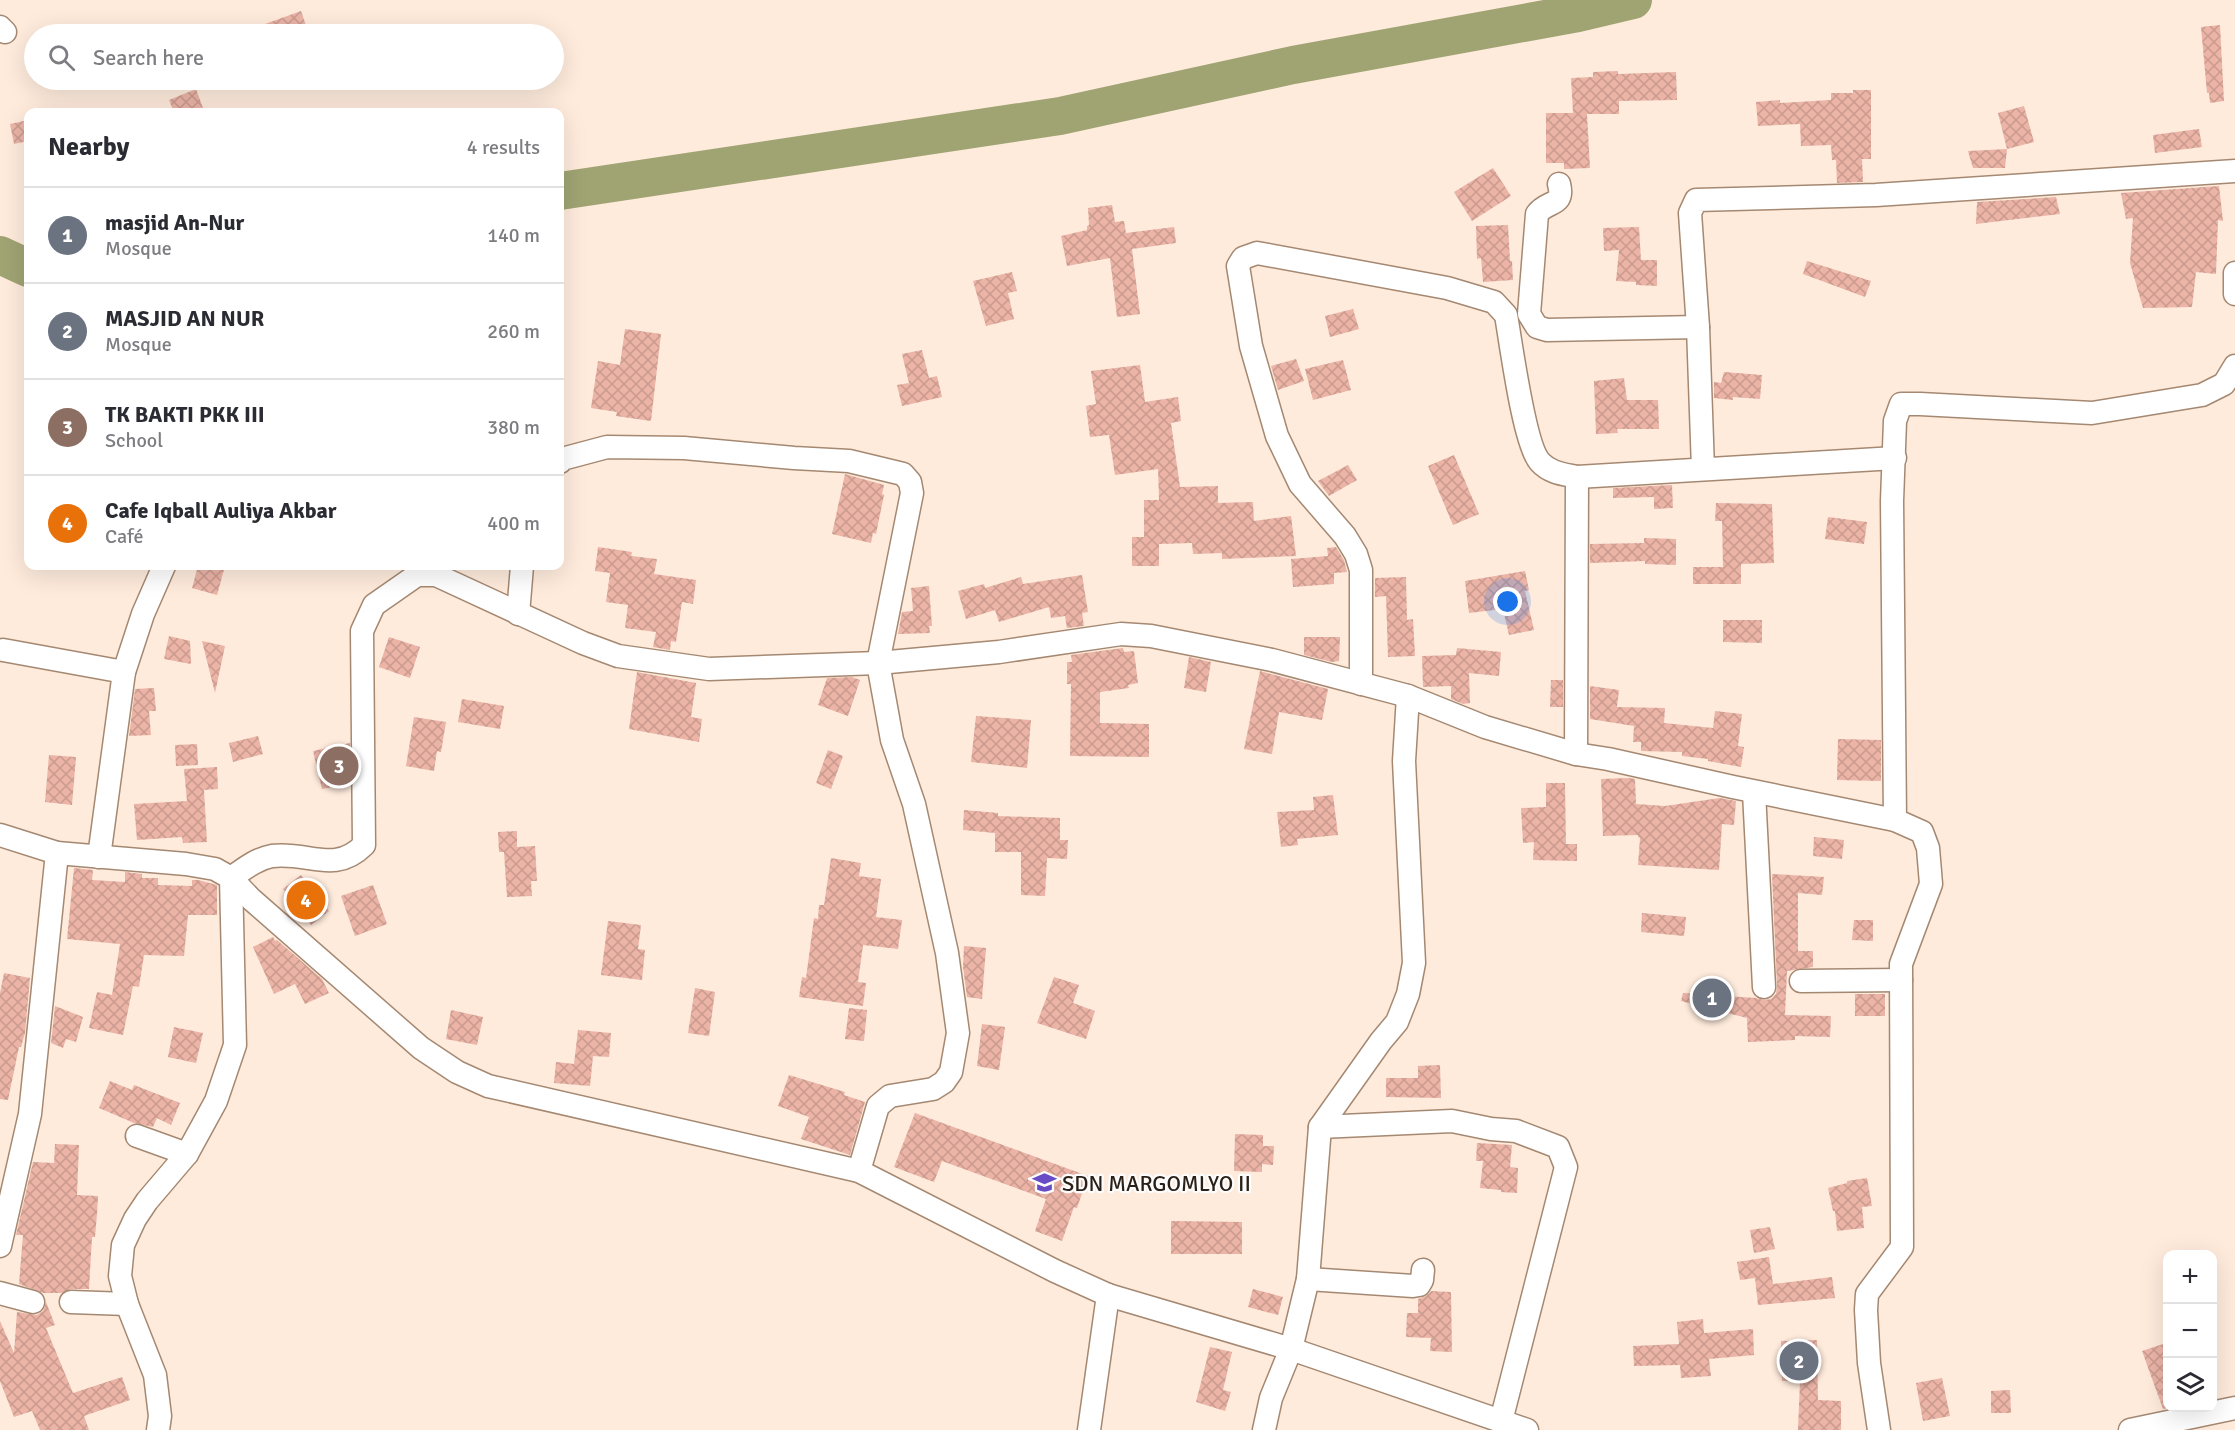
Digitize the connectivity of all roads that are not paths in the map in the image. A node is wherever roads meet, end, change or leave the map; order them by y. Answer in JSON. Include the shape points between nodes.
{"nodes":[{"id":1,"x":2235,"y":171,"type":"edge"},
{"id":2,"x":1559,"y":184,"type":"dead end"},
{"id":3,"x":2235,"y":273,"type":"edge"},
{"id":4,"x":2235,"y":294,"type":"edge"},
{"id":5,"x":1698,"y":327,"type":"junction"},
{"id":6,"x":2235,"y":366,"type":"edge"},
{"id":7,"x":564,"y":458,"type":"edge"},
{"id":8,"x":1895,"y":458,"type":"junction"},
{"id":9,"x":1703,"y":469,"type":"junction"},
{"id":10,"x":1577,"y":477,"type":"junction"},
{"id":11,"x":162,"y":570,"type":"edge"},
{"id":12,"x":409,"y":570,"type":"edge"},
{"id":13,"x":522,"y":570,"type":"edge"},
{"id":14,"x":518,"y":614,"type":"junction"},
{"id":15,"x":3,"y":650,"type":"dead end"},
{"id":16,"x":878,"y":663,"type":"junction"},
{"id":17,"x":124,"y":672,"type":"junction"},
{"id":18,"x":1361,"y":684,"type":"junction"},
{"id":19,"x":1408,"y":696,"type":"junction"},
{"id":20,"x":1576,"y":754,"type":"junction"},
{"id":21,"x":1754,"y":792,"type":"junction"},
{"id":22,"x":1895,"y":820,"type":"junction"},
{"id":23,"x":0,"y":835,"type":"edge"},
{"id":24,"x":57,"y":853,"type":"junction"},
{"id":25,"x":99,"y":857,"type":"junction"},
{"id":26,"x":231,"y":878,"type":"junction"},
{"id":27,"x":1801,"y":981,"type":"dead end"},
{"id":28,"x":1901,"y":981,"type":"junction"},
{"id":29,"x":1764,"y":987,"type":"dead end"},
{"id":30,"x":1320,"y":1127,"type":"junction"},
{"id":31,"x":136,"y":1136,"type":"dead end"},
{"id":32,"x":187,"y":1154,"type":"junction"},
{"id":33,"x":859,"y":1171,"type":"junction"},
{"id":34,"x":0,"y":1246,"type":"edge"},
{"id":35,"x":1423,"y":1270,"type":"dead end"},
{"id":36,"x":1308,"y":1279,"type":"junction"},
{"id":37,"x":0,"y":1293,"type":"edge"},
{"id":38,"x":1108,"y":1295,"type":"junction"},
{"id":39,"x":33,"y":1302,"type":"dead end"},
{"id":40,"x":71,"y":1302,"type":"dead end"},
{"id":41,"x":128,"y":1304,"type":"junction"},
{"id":42,"x":1291,"y":1349,"type":"junction"},
{"id":43,"x":2235,"y":1408,"type":"edge"},
{"id":44,"x":1501,"y":1421,"type":"junction"},
{"id":45,"x":158,"y":1430,"type":"edge"},
{"id":46,"x":1089,"y":1430,"type":"edge"},
{"id":47,"x":1264,"y":1430,"type":"edge"},
{"id":48,"x":1527,"y":1430,"type":"edge"},
{"id":49,"x":1879,"y":1430,"type":"edge"},
{"id":50,"x":2130,"y":1430,"type":"edge"}],
"edges":[{"from":1,"to":5,"type":"street","via":[[1876,195],[1698,199],[1690,213]]},
{"from":2,"to":5,"type":"street","via":[[1560,197],[1538,214],[1529,314],[1537,327]]},
{"from":3,"to":4,"type":"street"},
{"from":5,"to":9,"type":"street"},
{"from":6,"to":8,"type":"street","via":[[2224,384],[2202,395],[2092,413],[1901,404],[1895,421]]},
{"from":7,"to":16,"type":"street","via":[[607,447],[684,448],[849,461],[903,474],[912,493]]},
{"from":8,"to":9,"type":"street"},
{"from":8,"to":22,"type":"street"},
{"from":9,"to":10,"type":"street"},
{"from":10,"to":18,"type":"street","via":[[1550,471],[1538,461],[1525,423],[1506,315],[1494,302],[1448,288],[1257,253],[1243,258],[1238,266],[1251,346],[1277,436],[1300,484],[1345,536],[1361,570]]},
{"from":10,"to":20,"type":"street"},
{"from":11,"to":17,"type":"street"},
{"from":12,"to":14,"type":"street","via":[[436,575]]},
{"from":12,"to":26,"type":"street","via":[[374,605],[362,631],[364,845],[353,856],[334,861],[271,856],[253,862]]},
{"from":13,"to":14,"type":"street"},
{"from":14,"to":16,"type":"street","via":[[618,656],[709,669]]},
{"from":15,"to":17,"type":"street"},
{"from":16,"to":18,"type":"street","via":[[999,652],[1121,634],[1151,636],[1272,660]]},
{"from":16,"to":33,"type":"street","via":[[892,740],[914,804],[947,953],[958,1033],[951,1072],[944,1082],[933,1089],[890,1096],[878,1106]]},
{"from":17,"to":25,"type":"street"},
{"from":18,"to":19,"type":"street"},
{"from":19,"to":20,"type":"street","via":[[1485,727]]},
{"from":19,"to":30,"type":"street","via":[[1404,761],[1414,963],[1408,994],[1397,1022]]},
{"from":20,"to":21,"type":"street"},
{"from":21,"to":22,"type":"street"},
{"from":21,"to":29,"type":"street"},
{"from":22,"to":28,"type":"street","via":[[1922,832],[1928,848],[1931,884],[1901,964]]},
{"from":23,"to":24,"type":"street"},
{"from":24,"to":25,"type":"street"},
{"from":24,"to":34,"type":"street","via":[[30,1114]]},
{"from":25,"to":26,"type":"street","via":[[186,864]]},
{"from":26,"to":32,"type":"street","via":[[235,1046],[216,1101]]},
{"from":26,"to":33,"type":"street","via":[[421,1048],[457,1072],[488,1086]]},
{"from":27,"to":28,"type":"street"},
{"from":28,"to":49,"type":"street","via":[[1902,1247],[1867,1294],[1866,1310]]},
{"from":30,"to":36,"type":"street"},
{"from":30,"to":44,"type":"street","via":[[1452,1121],[1516,1131],[1558,1147],[1566,1167]]},
{"from":31,"to":32,"type":"street"},
{"from":32,"to":41,"type":"street","via":[[147,1201],[123,1245],[120,1276]]},
{"from":33,"to":38,"type":"street"},
{"from":35,"to":36,"type":"street","via":[[1419,1285],[1413,1286]]},
{"from":36,"to":42,"type":"street"},
{"from":37,"to":39,"type":"street"},
{"from":38,"to":42,"type":"street"},
{"from":38,"to":46,"type":"street"},
{"from":40,"to":41,"type":"street"},
{"from":41,"to":45,"type":"street","via":[[155,1376]]},
{"from":42,"to":44,"type":"street"},
{"from":42,"to":47,"type":"street","via":[[1271,1398]]},
{"from":43,"to":50,"type":"street"},
{"from":44,"to":48,"type":"street"}]}
